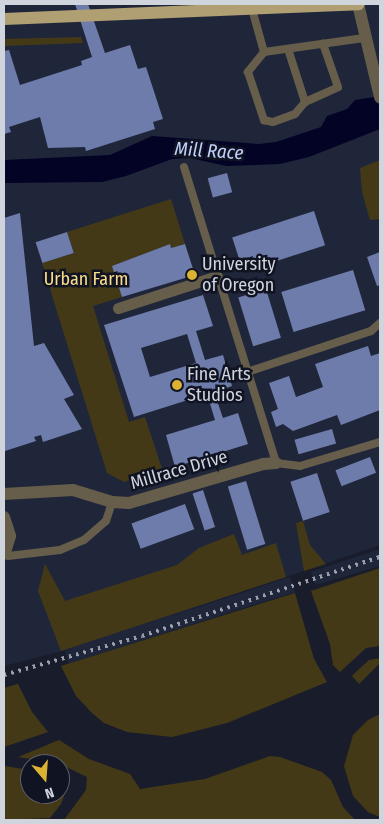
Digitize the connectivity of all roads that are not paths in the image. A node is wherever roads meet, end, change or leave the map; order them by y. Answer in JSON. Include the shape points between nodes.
{"nodes":[{"id":1,"x":359,"y":4,"type":"edge"},
{"id":2,"x":252,"y":9,"type":"junction"},
{"id":3,"x":4,"y":19,"type":"edge"},
{"id":4,"x":364,"y":38,"type":"junction"},
{"id":5,"x":323,"y":44,"type":"junction"},
{"id":6,"x":288,"y":49,"type":"junction"},
{"id":7,"x":264,"y":52,"type":"junction"},
{"id":8,"x":375,"y":64,"type":"edge"},
{"id":9,"x":380,"y":97,"type":"edge"},
{"id":10,"x":305,"y":102,"type":"junction"},
{"id":11,"x":184,"y":166,"type":"dead end"},
{"id":12,"x":217,"y":276,"type":"junction"},
{"id":13,"x":118,"y":308,"type":"dead end"},
{"id":14,"x":380,"y":323,"type":"edge"},
{"id":15,"x":247,"y":372,"type":"junction"},
{"id":16,"x":380,"y":442,"type":"edge"},
{"id":17,"x":276,"y":464,"type":"junction"},
{"id":18,"x":4,"y":494,"type":"edge"},
{"id":19,"x":112,"y":502,"type":"junction"},
{"id":20,"x":4,"y":517,"type":"edge"},
{"id":21,"x":6,"y":551,"type":"edge"}],
"edges":[{"from":1,"to":2,"type":"main road"},
{"from":1,"to":4,"type":"street"},
{"from":2,"to":3,"type":"main road"},
{"from":2,"to":7,"type":"lane"},
{"from":4,"to":5,"type":"lane"},
{"from":4,"to":8,"type":"street"},
{"from":5,"to":6,"type":"lane"},
{"from":5,"to":10,"type":"lane","via":[[338,87]]},
{"from":6,"to":7,"type":"lane"},
{"from":6,"to":10,"type":"lane"},
{"from":7,"to":10,"type":"lane","via":[[248,72],[264,120],[273,122],[295,114]]},
{"from":8,"to":9,"type":"street"},
{"from":11,"to":12,"type":"lane"},
{"from":12,"to":13,"type":"street"},
{"from":12,"to":15,"type":"lane"},
{"from":14,"to":15,"type":"lane","via":[[371,330]]},
{"from":15,"to":17,"type":"lane"},
{"from":16,"to":17,"type":"lane","via":[[300,466]]},
{"from":17,"to":19,"type":"street","name":"Millrace Drive","via":[[263,464],[141,501]]},
{"from":18,"to":19,"type":"street","name":"Millrace Drive","via":[[73,490]]},
{"from":19,"to":21,"type":"lane","via":[[106,521],[84,540],[60,550]]},
{"from":20,"to":21,"type":"street","via":[[10,536]]}]}
